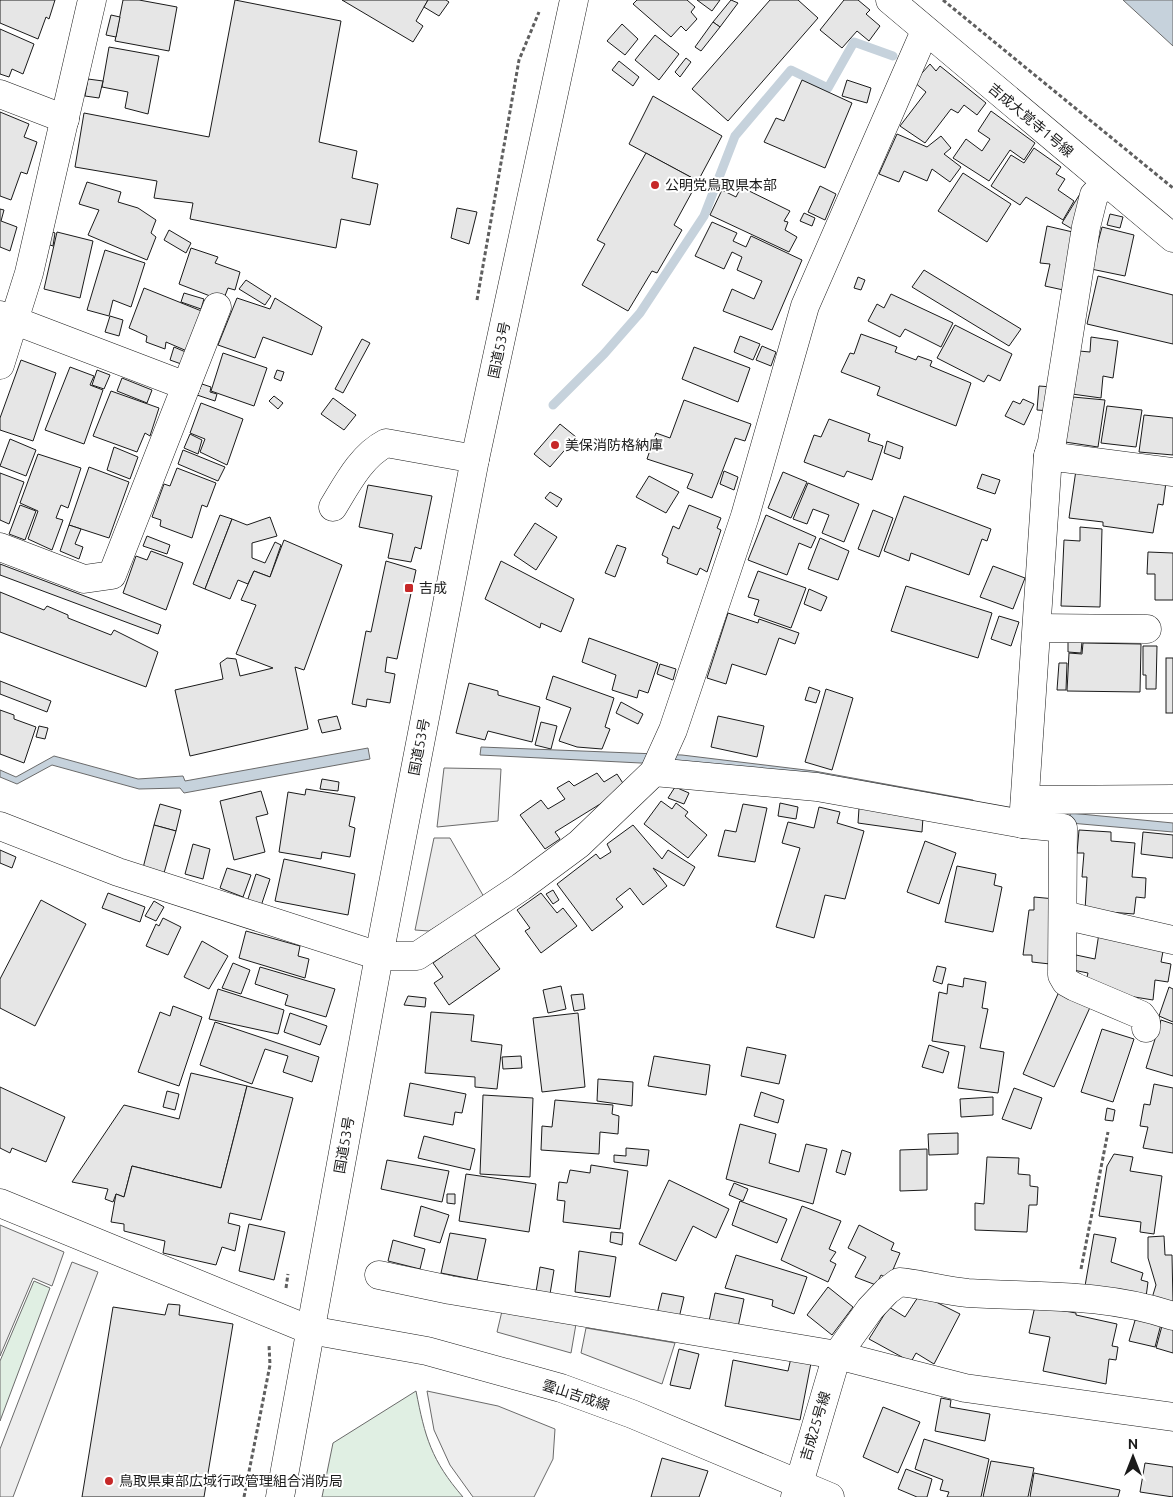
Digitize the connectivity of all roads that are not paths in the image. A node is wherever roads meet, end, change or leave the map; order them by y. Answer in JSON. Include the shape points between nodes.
{"nodes":[{"id":1,"x":92,"y":0,"type":"edge"},
{"id":2,"x":574,"y":0,"type":"edge"},
{"id":3,"x":890,"y":0,"type":"edge"},
{"id":4,"x":925,"y":30,"type":"junction"},
{"id":5,"x":0,"y":94,"type":"edge"},
{"id":6,"x":66,"y":119,"type":"junction"},
{"id":7,"x":1106,"y":183,"type":"junction"},
{"id":8,"x":1173,"y":238,"type":"edge"},
{"id":9,"x":217,"y":307,"type":"dead end"},
{"id":10,"x":8,"y":318,"type":"edge"},
{"id":11,"x":0,"y":365,"type":"edge"},
{"id":12,"x":186,"y":386,"type":"junction"},
{"id":13,"x":1048,"y":456,"type":"junction"},
{"id":14,"x":475,"y":458,"type":"junction"},
{"id":15,"x":1173,"y":472,"type":"edge"},
{"id":16,"x":333,"y":507,"type":"dead end"},
{"id":17,"x":0,"y":547,"type":"edge"},
{"id":18,"x":1037,"y":628,"type":"junction"},
{"id":19,"x":1147,"y":629,"type":"dead end"},
{"id":20,"x":654,"y":772,"type":"junction"},
{"id":21,"x":1173,"y":799,"type":"edge"},
{"id":22,"x":1024,"y":812,"type":"junction"},
{"id":23,"x":0,"y":826,"type":"edge"},
{"id":24,"x":1063,"y":914,"type":"junction"},
{"id":25,"x":1173,"y":940,"type":"edge"},
{"id":26,"x":379,"y":956,"type":"junction"},
{"id":27,"x":1146,"y":1028,"type":"dead end"},
{"id":28,"x":0,"y":1203,"type":"edge"},
{"id":29,"x":379,"y":1275,"type":"dead end"},
{"id":30,"x":1173,"y":1316,"type":"edge"},
{"id":31,"x":310,"y":1330,"type":"junction"},
{"id":32,"x":837,"y":1355,"type":"junction"},
{"id":33,"x":1173,"y":1417,"type":"edge"},
{"id":34,"x":797,"y":1490,"type":"edge"},
{"id":35,"x":280,"y":1497,"type":"edge"},
{"id":36,"x":830,"y":1497,"type":"edge"}],
"edges":[{"from":1,"to":6,"type":"main road"},
{"from":2,"to":14,"type":"main road","name":"国道53号"},
{"from":3,"to":4,"type":"main road","name":"吉成大覚寺1号線"},
{"from":4,"to":7,"type":"main road","name":"吉成大覚寺1号線"},
{"from":4,"to":20,"type":"main road","via":[[805,306],[745,516],[673,730]]},
{"from":5,"to":6,"type":"main road"},
{"from":6,"to":10,"type":"main road"},
{"from":7,"to":8,"type":"main road","name":"吉成大覚寺1号線"},
{"from":7,"to":13,"type":"main road","via":[[1094,195],[1086,228]]},
{"from":9,"to":12,"type":"main road"},
{"from":10,"to":11,"type":"main road"},
{"from":10,"to":12,"type":"main road"},
{"from":12,"to":17,"type":"main road","via":[[112,575],[84,579]]},
{"from":13,"to":15,"type":"main road"},
{"from":13,"to":18,"type":"main road"},
{"from":14,"to":16,"type":"main road","via":[[386,444],[373,450]]},
{"from":14,"to":26,"type":"main road","name":"国道53号"},
{"from":18,"to":19,"type":"main road"},
{"from":18,"to":22,"type":"main road"},
{"from":20,"to":22,"type":"main road","via":[[817,787]]},
{"from":20,"to":26,"type":"main road","via":[[580,844],[521,888],[417,956]]},
{"from":21,"to":22,"type":"main road"},
{"from":22,"to":24,"type":"main road","via":[[1063,828]]},
{"from":23,"to":26,"type":"main road","via":[[118,872]]},
{"from":24,"to":25,"type":"main road"},
{"from":24,"to":27,"type":"main road","via":[[1062,975],[1066,982],[1141,1015]]},
{"from":26,"to":31,"type":"main road","name":"国道53号"},
{"from":28,"to":31,"type":"main road","name":"雲山吉成線"},
{"from":29,"to":32,"type":"main road","via":[[450,1290]]},
{"from":30,"to":32,"type":"main road","name":"吉成25号線","via":[[1075,1297],[966,1292],[899,1282],[870,1310]]},
{"from":31,"to":34,"type":"main road","name":"雲山吉成線","via":[[427,1351],[561,1388],[632,1414]]},
{"from":31,"to":35,"type":"main road","name":"国道53号"},
{"from":32,"to":33,"type":"main road","via":[[965,1388]]},
{"from":32,"to":34,"type":"main road","name":"吉成25号線"},
{"from":34,"to":36,"type":"main road","name":"雲山吉成線"}]}
